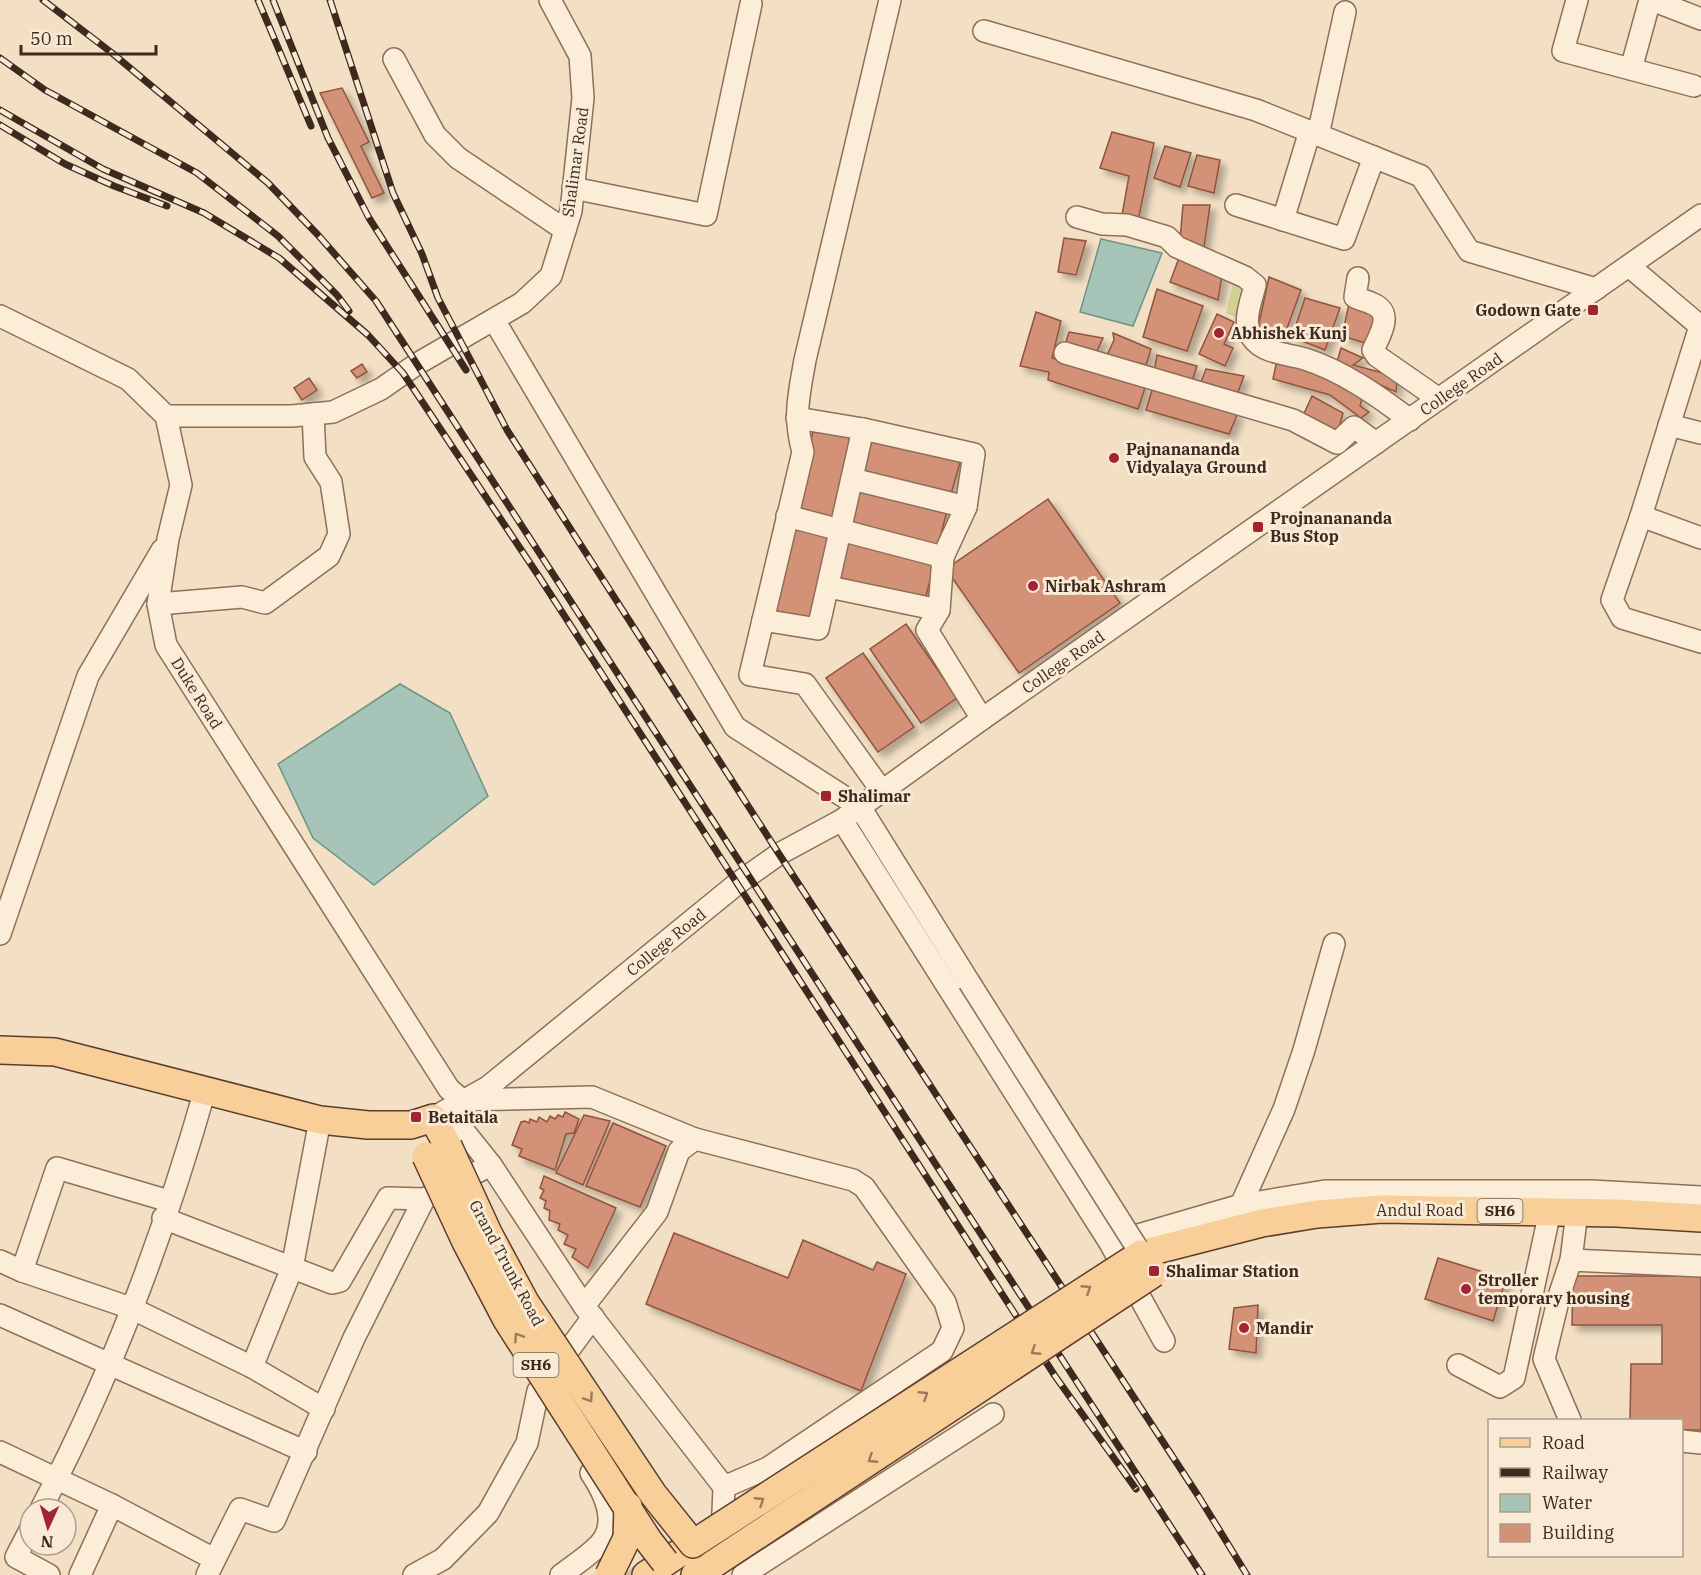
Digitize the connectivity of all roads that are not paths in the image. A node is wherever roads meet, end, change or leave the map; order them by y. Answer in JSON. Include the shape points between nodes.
{"nodes":[{"id":1,"x":550,"y":0,"type":"edge"},
{"id":2,"x":890,"y":0,"type":"edge"},
{"id":3,"x":1577,"y":0,"type":"edge"},
{"id":4,"x":1651,"y":0,"type":"edge"},
{"id":5,"x":751,"y":4,"type":"dead end"},
{"id":6,"x":1345,"y":12,"type":"dead end"},
{"id":7,"x":1701,"y":19,"type":"edge"},
{"id":8,"x":984,"y":31,"type":"dead end"},
{"id":9,"x":393,"y":59,"type":"dead end"},
{"id":10,"x":1631,"y":69,"type":"junction"},
{"id":11,"x":1694,"y":86,"type":"dead end"},
{"id":12,"x":1314,"y":133,"type":"junction"},
{"id":13,"x":1374,"y":157,"type":"junction"},
{"id":14,"x":573,"y":188,"type":"junction"},
{"id":15,"x":1236,"y":205,"type":"dead end"},
{"id":16,"x":1701,"y":215,"type":"edge"},
{"id":17,"x":1077,"y":217,"type":"dead end"},
{"id":18,"x":1283,"y":220,"type":"junction"},
{"id":19,"x":565,"y":230,"type":"junction"},
{"id":20,"x":1629,"y":266,"type":"junction"},
{"id":21,"x":1358,"y":278,"type":"dead end"},
{"id":22,"x":1596,"y":289,"type":"junction"},
{"id":23,"x":0,"y":316,"type":"edge"},
{"id":24,"x":487,"y":325,"type":"junction"},
{"id":25,"x":1701,"y":326,"type":"edge"},
{"id":26,"x":1065,"y":353,"type":"dead end"},
{"id":27,"x":1439,"y":399,"type":"junction"},
{"id":28,"x":313,"y":414,"type":"junction"},
{"id":29,"x":166,"y":416,"type":"junction"},
{"id":30,"x":797,"y":418,"type":"junction"},
{"id":31,"x":1410,"y":420,"type":"junction"},
{"id":32,"x":1669,"y":425,"type":"junction"},
{"id":33,"x":863,"y":429,"type":"junction"},
{"id":34,"x":1701,"y":433,"type":"edge"},
{"id":35,"x":1376,"y":444,"type":"junction"},
{"id":36,"x":852,"y":479,"type":"junction"},
{"id":37,"x":966,"y":507,"type":"junction"},
{"id":38,"x":787,"y":516,"type":"junction"},
{"id":39,"x":1641,"y":516,"type":"junction"},
{"id":40,"x":842,"y":530,"type":"junction"},
{"id":41,"x":1701,"y":538,"type":"edge"},
{"id":42,"x":168,"y":539,"type":"junction"},
{"id":43,"x":943,"y":557,"type":"junction"},
{"id":44,"x":829,"y":587,"type":"junction"},
{"id":45,"x":158,"y":604,"type":"junction"},
{"id":46,"x":939,"y":610,"type":"junction"},
{"id":47,"x":763,"y":620,"type":"junction"},
{"id":48,"x":1701,"y":642,"type":"edge"},
{"id":49,"x":982,"y":719,"type":"junction"},
{"id":50,"x":882,"y":791,"type":"junction"},
{"id":51,"x":860,"y":807,"type":"junction"},
{"id":52,"x":842,"y":820,"type":"junction"},
{"id":53,"x":2,"y":921,"type":"edge"},
{"id":54,"x":1334,"y":944,"type":"dead end"},
{"id":55,"x":0,"y":1050,"type":"edge"},
{"id":56,"x":205,"y":1090,"type":"junction"},
{"id":57,"x":438,"y":1114,"type":"junction"},
{"id":58,"x":321,"y":1119,"type":"junction"},
{"id":59,"x":695,"y":1139,"type":"junction"},
{"id":60,"x":437,"y":1151,"type":"junction"},
{"id":61,"x":490,"y":1165,"type":"junction"},
{"id":62,"x":1701,"y":1197,"type":"edge"},
{"id":63,"x":424,"y":1199,"type":"junction"},
{"id":64,"x":1241,"y":1205,"type":"junction"},
{"id":65,"x":166,"y":1209,"type":"junction"},
{"id":66,"x":1550,"y":1212,"type":"junction"},
{"id":67,"x":1577,"y":1212,"type":"junction"},
{"id":68,"x":1701,"y":1218,"type":"edge"},
{"id":69,"x":1110,"y":1243,"type":"junction"},
{"id":70,"x":1571,"y":1260,"type":"junction"},
{"id":71,"x":0,"y":1261,"type":"edge"},
{"id":72,"x":1148,"y":1263,"type":"junction"},
{"id":73,"x":1701,"y":1266,"type":"edge"},
{"id":74,"x":292,"y":1268,"type":"junction"},
{"id":75,"x":22,"y":1271,"type":"junction"},
{"id":76,"x":131,"y":1308,"type":"junction"},
{"id":77,"x":588,"y":1311,"type":"junction"},
{"id":78,"x":0,"y":1315,"type":"edge"},
{"id":79,"x":1164,"y":1341,"type":"dead end"},
{"id":80,"x":110,"y":1364,"type":"junction"},
{"id":81,"x":1458,"y":1365,"type":"dead end"},
{"id":82,"x":252,"y":1367,"type":"junction"},
{"id":83,"x":538,"y":1391,"type":"junction"},
{"id":84,"x":324,"y":1409,"type":"junction"},
{"id":85,"x":993,"y":1414,"type":"dead end"},
{"id":86,"x":1570,"y":1419,"type":"edge"},
{"id":87,"x":1683,"y":1441,"type":"edge"},
{"id":88,"x":1701,"y":1443,"type":"edge"},
{"id":89,"x":0,"y":1452,"type":"edge"},
{"id":90,"x":306,"y":1452,"type":"junction"},
{"id":91,"x":57,"y":1478,"type":"junction"},
{"id":92,"x":724,"y":1487,"type":"junction"},
{"id":93,"x":47,"y":1497,"type":"edge"},
{"id":94,"x":112,"y":1505,"type":"junction"},
{"id":95,"x":628,"y":1506,"type":"junction"},
{"id":96,"x":693,"y":1544,"type":"junction"},
{"id":97,"x":18,"y":1553,"type":"edge"},
{"id":98,"x":210,"y":1567,"type":"edge"},
{"id":99,"x":662,"y":1571,"type":"edge"},
{"id":100,"x":709,"y":1572,"type":"edge"},
{"id":101,"x":49,"y":1575,"type":"edge"},
{"id":102,"x":80,"y":1575,"type":"edge"},
{"id":103,"x":414,"y":1575,"type":"edge"},
{"id":104,"x":561,"y":1575,"type":"edge"},
{"id":105,"x":609,"y":1575,"type":"edge"},
{"id":106,"x":743,"y":1575,"type":"edge"}],
"edges":[{"from":1,"to":14,"type":"street","name":"Shalimar Road","via":[[580,56],[583,98]]},
{"from":2,"to":30,"type":"street","via":[[805,360]]},
{"from":3,"to":10,"type":"street","via":[[1563,51]]},
{"from":4,"to":7,"type":"street"},
{"from":4,"to":10,"type":"street"},
{"from":5,"to":14,"type":"street","via":[[705,215]]},
{"from":6,"to":12,"type":"street"},
{"from":8,"to":12,"type":"street","via":[[1256,110]]},
{"from":9,"to":19,"type":"street","via":[[435,135],[458,158]]},
{"from":10,"to":11,"type":"street"},
{"from":12,"to":13,"type":"street"},
{"from":12,"to":18,"type":"street"},
{"from":13,"to":18,"type":"street","via":[[1344,239]]},
{"from":13,"to":22,"type":"street","via":[[1421,176],[1469,250]]},
{"from":14,"to":19,"type":"street","name":"Shalimar Road"},
{"from":15,"to":18,"type":"street"},
{"from":16,"to":20,"type":"street","name":"College Road"},
{"from":17,"to":31,"type":"street","via":[[1127,225],[1167,237],[1177,247],[1245,277],[1256,285],[1248,311],[1248,330],[1255,340],[1268,350],[1334,371]]},
{"from":19,"to":24,"type":"street","name":"Shalimar Road","via":[[550,276],[522,303]]},
{"from":20,"to":22,"type":"street","name":"College Road"},
{"from":20,"to":25,"type":"street"},
{"from":21,"to":27,"type":"street","via":[[1354,297],[1375,304],[1386,317],[1373,350],[1377,356]]},
{"from":22,"to":27,"type":"street","name":"College Road"},
{"from":23,"to":29,"type":"street","via":[[128,379]]},
{"from":24,"to":28,"type":"street","name":"Shalimar Road","via":[[381,389],[333,412]]},
{"from":24,"to":51,"type":"street","via":[[735,726]]},
{"from":25,"to":32,"type":"street"},
{"from":26,"to":35,"type":"street","via":[[1293,420],[1337,443],[1354,427]]},
{"from":27,"to":31,"type":"street","name":"College Road"},
{"from":28,"to":29,"type":"street","name":"Shalimar Road"},
{"from":28,"to":45,"type":"street","via":[[315,457],[331,482],[339,534],[329,556],[265,603],[242,597]]},
{"from":29,"to":42,"type":"street","name":"Duke Road","via":[[181,485]]},
{"from":30,"to":33,"type":"street"},
{"from":30,"to":38,"type":"street","via":[[803,452]]},
{"from":31,"to":35,"type":"street","name":"College Road"},
{"from":32,"to":34,"type":"street"},
{"from":32,"to":39,"type":"street"},
{"from":33,"to":36,"type":"street"},
{"from":33,"to":37,"type":"street","via":[[974,454]]},
{"from":35,"to":49,"type":"street","name":"College Road"},
{"from":36,"to":37,"type":"street"},
{"from":36,"to":40,"type":"street"},
{"from":37,"to":43,"type":"street"},
{"from":38,"to":40,"type":"street"},
{"from":38,"to":47,"type":"street"},
{"from":39,"to":41,"type":"street"},
{"from":39,"to":48,"type":"street","via":[[1612,600],[1622,618]]},
{"from":40,"to":43,"type":"street"},
{"from":40,"to":44,"type":"street"},
{"from":42,"to":45,"type":"street","name":"Duke Road"},
{"from":42,"to":53,"type":"street","via":[[88,676]]},
{"from":43,"to":46,"type":"street"},
{"from":44,"to":46,"type":"street"},
{"from":44,"to":47,"type":"street","via":[[818,629]]},
{"from":45,"to":57,"type":"street","name":"Duke Road","via":[[166,645],[449,1089]]},
{"from":46,"to":49,"type":"street","via":[[927,630]]},
{"from":47,"to":50,"type":"street","via":[[750,675],[805,684]]},
{"from":49,"to":50,"type":"street","name":"College Road"},
{"from":50,"to":51,"type":"street","name":"College Road"},
{"from":51,"to":52,"type":"street","name":"College Road"},
{"from":51,"to":72,"type":"street","bridge":true},
{"from":52,"to":57,"type":"street","name":"College Road","via":[[738,883],[488,1087]]},
{"from":52,"to":69,"type":"street"},
{"from":54,"to":64,"type":"street","via":[[1284,1109]]},
{"from":55,"to":56,"type":"main road","via":[[55,1052]]},
{"from":56,"to":58,"type":"main road"},
{"from":56,"to":65,"type":"street"},
{"from":57,"to":58,"type":"main road","via":[[368,1125]]},
{"from":57,"to":59,"type":"street","via":[[592,1097]]},
{"from":57,"to":60,"type":"main road","name":"Grand Trunk Road","number":"SH6"},
{"from":57,"to":61,"type":"street","name":"Duke Road"},
{"from":58,"to":74,"type":"street"},
{"from":59,"to":77,"type":"street","via":[[679,1151],[657,1212]]},
{"from":59,"to":92,"type":"street","via":[[853,1179],[864,1187],[945,1302],[952,1328],[942,1351],[768,1468]]},
{"from":95,"to":60,"type":"main road","name":"Grand Trunk Road","number":"SH6","one_way":true,"bridge":true,"via":[[507,1320],[466,1242]]},
{"from":60,"to":96,"type":"main road","name":"Grand Trunk Road","number":"SH6","one_way":true,"bridge":true,"via":[[525,1302],[653,1494]]},
{"from":61,"to":63,"type":"street"},
{"from":61,"to":77,"type":"street","name":"Duke Road"},
{"from":62,"to":64,"type":"street","via":[[1591,1191],[1325,1191]]},
{"from":63,"to":74,"type":"street","via":[[388,1198],[340,1281],[332,1283]]},
{"from":63,"to":84,"type":"street","via":[[354,1338]]},
{"from":64,"to":69,"type":"street"},
{"from":65,"to":74,"type":"street"},
{"from":65,"to":75,"type":"street","via":[[57,1168]]},
{"from":65,"to":76,"type":"street"},
{"from":66,"to":67,"type":"main road","name":"Andul Road","number":"SH6"},
{"from":66,"to":72,"type":"main road","name":"Andul Road","number":"SH6","via":[[1382,1209],[1317,1214],[1213,1236]]},
{"from":66,"to":81,"type":"street","via":[[1514,1378],[1500,1387]]},
{"from":67,"to":68,"type":"main road","name":"Andul Road","number":"SH6"},
{"from":67,"to":70,"type":"street"},
{"from":69,"to":79,"type":"street"},
{"from":70,"to":73,"type":"street"},
{"from":70,"to":86,"type":"street","via":[[1544,1359]]},
{"from":71,"to":75,"type":"street"},
{"from":96,"to":72,"type":"main road","one_way":true,"bridge":true},
{"from":72,"to":100,"type":"main road","one_way":true,"bridge":true},
{"from":74,"to":82,"type":"street"},
{"from":75,"to":76,"type":"street"},
{"from":76,"to":80,"type":"street"},
{"from":76,"to":82,"type":"street"},
{"from":77,"to":83,"type":"street"},
{"from":77,"to":92,"type":"street","name":"Duke Road"},
{"from":78,"to":80,"type":"street"},
{"from":80,"to":90,"type":"street"},
{"from":80,"to":91,"type":"street"},
{"from":82,"to":84,"type":"street"},
{"from":83,"to":103,"type":"street","via":[[526,1443],[488,1513],[443,1559]]},
{"from":83,"to":104,"type":"street","via":[[600,1486],[610,1519],[599,1545]]},
{"from":84,"to":90,"type":"street"},
{"from":85,"to":106,"type":"street"},
{"from":87,"to":88,"type":"street"},
{"from":89,"to":91,"type":"street"},
{"from":90,"to":98,"type":"street","via":[[274,1521],[240,1509]]},
{"from":91,"to":93,"type":"street"},
{"from":91,"to":94,"type":"street"},
{"from":92,"to":100,"type":"street"},
{"from":94,"to":98,"type":"street"},
{"from":94,"to":102,"type":"street"},
{"from":95,"to":99,"type":"main road","name":"Grand Trunk Road","number":"SH6","bridge":true},
{"from":95,"to":105,"type":"main road","bridge":true,"via":[[627,1538]]},
{"from":96,"to":99,"type":"main road"},
{"from":96,"to":100,"type":"main road","name":"Grand Trunk Road","number":"SH6"},
{"from":97,"to":101,"type":"street","via":[[16,1557]]}]}
